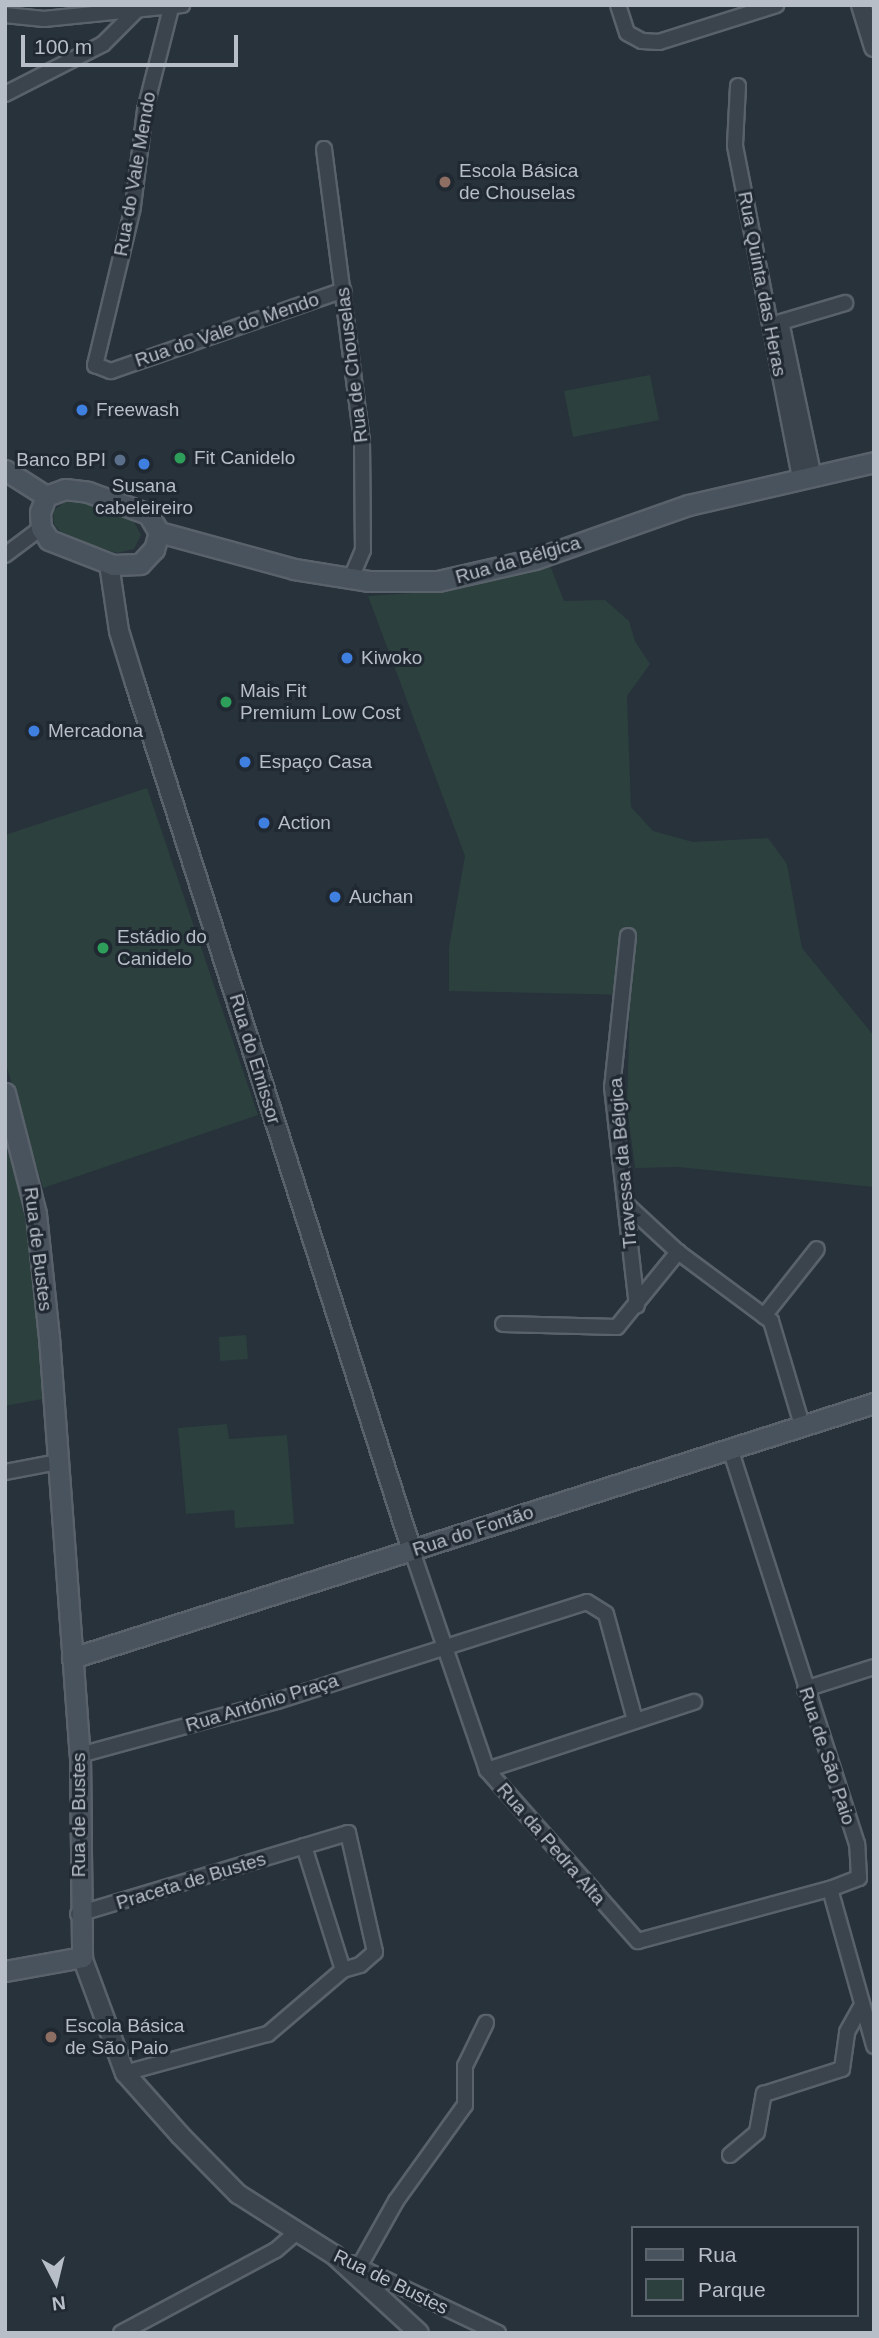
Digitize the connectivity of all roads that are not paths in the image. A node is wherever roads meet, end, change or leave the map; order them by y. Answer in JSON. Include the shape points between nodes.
{"nodes":[{"id":1,"x":618,"y":5,"type":"edge"},
{"id":2,"x":776,"y":5,"type":"edge"},
{"id":3,"x":861,"y":5,"type":"edge"},
{"id":4,"x":176,"y":7,"type":"edge"},
{"id":5,"x":139,"y":8,"type":"edge"},
{"id":6,"x":119,"y":9,"type":"edge"},
{"id":7,"x":5,"y":15,"type":"edge"},
{"id":8,"x":874,"y":47,"type":"edge"},
{"id":9,"x":738,"y":86,"type":"dead end"},
{"id":10,"x":5,"y":94,"type":"edge"},
{"id":11,"x":324,"y":149,"type":"dead end"},
{"id":12,"x":343,"y":289,"type":"junction"},
{"id":13,"x":845,"y":303,"type":"dead end"},
{"id":14,"x":111,"y":372,"type":"joint"},
{"id":15,"x":874,"y":462,"type":"edge"},
{"id":16,"x":5,"y":470,"type":"edge"},
{"id":17,"x":807,"y":480,"type":"junction"},
{"id":18,"x":46,"y":496,"type":"junction"},
{"id":19,"x":41,"y":528,"type":"junction"},
{"id":20,"x":159,"y":531,"type":"junction"},
{"id":21,"x":5,"y":555,"type":"edge"},
{"id":22,"x":109,"y":564,"type":"junction"},
{"id":23,"x":351,"y":578,"type":"junction"},
{"id":24,"x":628,"y":936,"type":"dead end"},
{"id":25,"x":5,"y":1093,"type":"edge"},
{"id":26,"x":627,"y":1205,"type":"junction"},
{"id":27,"x":817,"y":1249,"type":"dead end"},
{"id":28,"x":678,"y":1252,"type":"junction"},
{"id":29,"x":637,"y":1306,"type":"junction"},
{"id":30,"x":764,"y":1316,"type":"junction"},
{"id":31,"x":503,"y":1324,"type":"dead end"},
{"id":32,"x":874,"y":1403,"type":"edge"},
{"id":33,"x":802,"y":1425,"type":"junction"},
{"id":34,"x":730,"y":1449,"type":"junction"},
{"id":35,"x":58,"y":1462,"type":"junction"},
{"id":36,"x":5,"y":1472,"type":"edge"},
{"id":37,"x":412,"y":1551,"type":"junction"},
{"id":38,"x":443,"y":1647,"type":"junction"},
{"id":39,"x":72,"y":1658,"type":"junction"},
{"id":40,"x":874,"y":1667,"type":"edge"},
{"id":41,"x":806,"y":1689,"type":"junction"},
{"id":42,"x":694,"y":1702,"type":"dead end"},
{"id":43,"x":635,"y":1720,"type":"junction"},
{"id":44,"x":80,"y":1755,"type":"junction"},
{"id":45,"x":487,"y":1770,"type":"junction"},
{"id":46,"x":304,"y":1846,"type":"junction"},
{"id":47,"x":830,"y":1888,"type":"junction"},
{"id":48,"x":78,"y":1914,"type":"junction"},
{"id":49,"x":82,"y":1957,"type":"junction"},
{"id":50,"x":343,"y":1970,"type":"junction"},
{"id":51,"x":5,"y":1972,"type":"edge"},
{"id":52,"x":862,"y":2005,"type":"junction"},
{"id":53,"x":486,"y":2022,"type":"dead end"},
{"id":54,"x":874,"y":2046,"type":"edge"},
{"id":55,"x":125,"y":2073,"type":"junction"},
{"id":56,"x":730,"y":2155,"type":"dead end"},
{"id":57,"x":297,"y":2232,"type":"junction"},
{"id":58,"x":334,"y":2255,"type":"junction"},
{"id":59,"x":359,"y":2267,"type":"junction"},
{"id":60,"x":143,"y":2327,"type":"edge"},
{"id":61,"x":121,"y":2333,"type":"edge"},
{"id":62,"x":419,"y":2333,"type":"edge"},
{"id":63,"x":498,"y":2333,"type":"edge"}],
"edges":[{"from":1,"to":2,"type":"street","via":[[627,33],[642,41],[659,42]]},
{"from":3,"to":8,"type":"street"},
{"from":4,"to":5,"type":"street"},
{"from":4,"to":14,"type":"street","name":"Rua do Vale Mendo","via":[[145,110],[133,207],[95,365]]},
{"from":5,"to":6,"type":"street"},
{"from":5,"to":10,"type":"street","via":[[103,44]]},
{"from":6,"to":7,"type":"street","via":[[44,19]]},
{"from":9,"to":17,"type":"street","name":"Rua Quinta das Heras","via":[[735,146]]},
{"from":11,"to":12,"type":"street","name":"Rua de Chouselas"},
{"from":12,"to":14,"type":"street","name":"Rua do Vale do Mendo"},
{"from":12,"to":23,"type":"street","name":"Rua de Chouselas","via":[[362,440],[363,550]]},
{"from":13,"to":17,"type":"street","name":"Rua Quinta das Heras","via":[[781,322]]},
{"from":15,"to":17,"type":"main road","name":"Rua da Bélgica"},
{"from":16,"to":18,"type":"main road"},
{"from":17,"to":23,"type":"main road","name":"Rua da Bélgica","via":[[688,505],[468,577],[396,583]]},
{"from":18,"to":19,"type":"main road"},
{"from":18,"to":20,"type":"main road","name":"Rua da Bélgica","via":[[65,489],[120,502],[148,514]]},
{"from":19,"to":21,"type":"street"},
{"from":19,"to":22,"type":"main road","via":[[62,549]]},
{"from":20,"to":22,"type":"main road","via":[[154,549],[140,564]]},
{"from":20,"to":23,"type":"main road","name":"Rua da Bélgica","via":[[294,569]]},
{"from":22,"to":37,"type":"street","name":"Rua do Emissor","via":[[119,631]]},
{"from":24,"to":26,"type":"street","name":"Travessa da Bélgica","via":[[612,1087]]},
{"from":25,"to":35,"type":"main road","name":"Rua de Bustes","via":[[36,1214]]},
{"from":26,"to":28,"type":"street"},
{"from":26,"to":29,"type":"street","name":"Travessa da Bélgica"},
{"from":27,"to":30,"type":"street"},
{"from":28,"to":29,"type":"street"},
{"from":28,"to":30,"type":"street"},
{"from":29,"to":31,"type":"street","via":[[617,1327]]},
{"from":30,"to":33,"type":"street","via":[[771,1321]]},
{"from":32,"to":33,"type":"main road","name":"Rua do Fontão"},
{"from":33,"to":34,"type":"main road","name":"Rua do Fontão"},
{"from":34,"to":37,"type":"main road","name":"Rua do Fontão"},
{"from":34,"to":41,"type":"street","name":"Rua de São Paio"},
{"from":35,"to":36,"type":"street"},
{"from":35,"to":39,"type":"main road","name":"Rua de Bustes"},
{"from":37,"to":38,"type":"street","name":"Rua da Pedra Alta"},
{"from":37,"to":39,"type":"main road","name":"Rua do Fontão","via":[[88,1657]]},
{"from":38,"to":43,"type":"street","name":"Rua António Praça","via":[[587,1602],[606,1614]]},
{"from":38,"to":44,"type":"street","name":"Rua António Praça","via":[[277,1701]]},
{"from":38,"to":45,"type":"street","name":"Rua da Pedra Alta"},
{"from":39,"to":44,"type":"main road","name":"Rua de Bustes"},
{"from":40,"to":41,"type":"street"},
{"from":41,"to":47,"type":"street","name":"Rua de São Paio","via":[[857,1844],[859,1878]]},
{"from":42,"to":43,"type":"street"},
{"from":43,"to":45,"type":"street"},
{"from":44,"to":48,"type":"main road","name":"Rua de Bustes"},
{"from":45,"to":47,"type":"street","name":"Rua da Pedra Alta","via":[[638,1941]]},
{"from":46,"to":48,"type":"street","name":"Praceta de Bustes"},
{"from":46,"to":50,"type":"street"},
{"from":46,"to":50,"type":"street","name":"Praceta de Bustes","via":[[348,1833],[375,1952],[360,1965]]},
{"from":47,"to":52,"type":"street"},
{"from":48,"to":49,"type":"main road","name":"Rua de Bustes"},
{"from":49,"to":51,"type":"main road"},
{"from":49,"to":55,"type":"street","name":"Rua de Bustes"},
{"from":50,"to":55,"type":"street","via":[[268,2034]]},
{"from":52,"to":54,"type":"street"},
{"from":52,"to":56,"type":"street","via":[[847,2032],[842,2069],[764,2094],[757,2132]]},
{"from":53,"to":59,"type":"street","via":[[465,2066],[465,2105],[396,2202]]},
{"from":55,"to":57,"type":"street","name":"Rua de Bustes","via":[[237,2194]]},
{"from":57,"to":58,"type":"street","name":"Rua de Bustes"},
{"from":57,"to":60,"type":"street","via":[[276,2250]]},
{"from":58,"to":59,"type":"street","name":"Rua de Bustes"},
{"from":58,"to":62,"type":"street"},
{"from":59,"to":63,"type":"street","name":"Rua de Bustes"},
{"from":60,"to":61,"type":"street"}]}
